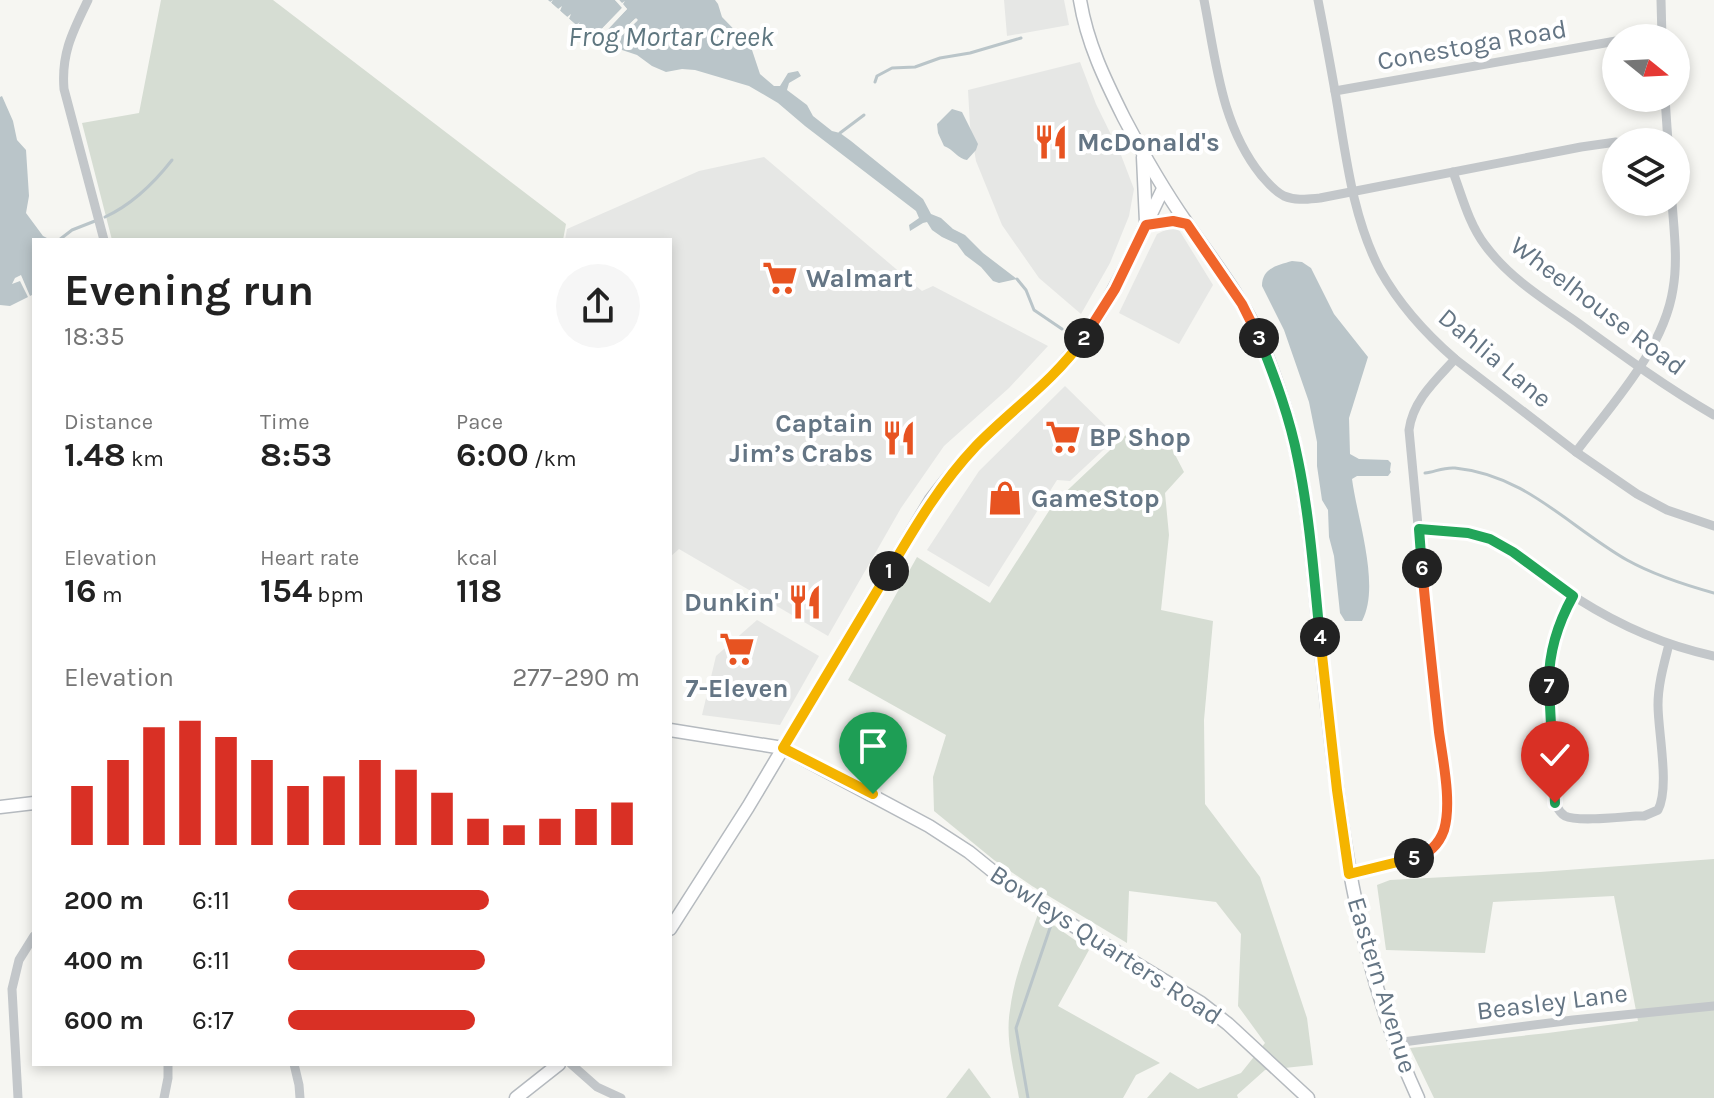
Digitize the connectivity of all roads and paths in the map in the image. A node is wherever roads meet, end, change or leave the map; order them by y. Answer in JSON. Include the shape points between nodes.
{"nodes":[{"id":1,"x":88,"y":0,"type":"edge"},
{"id":2,"x":1080,"y":0,"type":"edge"},
{"id":3,"x":1204,"y":0,"type":"edge"},
{"id":4,"x":1318,"y":0,"type":"edge"},
{"id":5,"x":1661,"y":0,"type":"edge"},
{"id":6,"x":1662,"y":24,"type":"edge"},
{"id":7,"x":1602,"y":43,"type":"edge"},
{"id":8,"x":1335,"y":91,"type":"junction"},
{"id":9,"x":1602,"y":144,"type":"edge"},
{"id":10,"x":1143,"y":154,"type":"junction"},
{"id":11,"x":1453,"y":172,"type":"junction"},
{"id":12,"x":1163,"y":189,"type":"junction"},
{"id":13,"x":1351,"y":191,"type":"junction"},
{"id":14,"x":1673,"y":216,"type":"edge"},
{"id":15,"x":1187,"y":224,"type":"junction"},
{"id":16,"x":1146,"y":225,"type":"junction"},
{"id":17,"x":103,"y":238,"type":"edge"},
{"id":18,"x":1455,"y":359,"type":"junction"},
{"id":19,"x":1639,"y":367,"type":"junction"},
{"id":20,"x":1714,"y":415,"type":"edge"},
{"id":21,"x":1576,"y":452,"type":"junction"},
{"id":22,"x":1714,"y":526,"type":"edge"},
{"id":23,"x":1419,"y":529,"type":"junction"},
{"id":24,"x":1573,"y":596,"type":"junction"},
{"id":25,"x":1669,"y":644,"type":"junction"},
{"id":26,"x":1714,"y":656,"type":"edge"},
{"id":27,"x":672,"y":730,"type":"edge"},
{"id":28,"x":783,"y":748,"type":"junction"},
{"id":29,"x":32,"y":803,"type":"edge"},
{"id":30,"x":0,"y":807,"type":"edge"},
{"id":31,"x":1349,"y":874,"type":"junction"},
{"id":32,"x":672,"y":926,"type":"edge"},
{"id":33,"x":32,"y":939,"type":"edge"},
{"id":34,"x":1714,"y":1006,"type":"edge"},
{"id":35,"x":1395,"y":1043,"type":"junction"},
{"id":36,"x":168,"y":1066,"type":"edge"},
{"id":37,"x":294,"y":1066,"type":"edge"},
{"id":38,"x":556,"y":1066,"type":"edge"},
{"id":39,"x":573,"y":1066,"type":"edge"},
{"id":40,"x":18,"y":1098,"type":"edge"},
{"id":41,"x":164,"y":1098,"type":"edge"},
{"id":42,"x":300,"y":1098,"type":"edge"},
{"id":43,"x":516,"y":1098,"type":"edge"},
{"id":44,"x":621,"y":1098,"type":"edge"},
{"id":45,"x":1308,"y":1098,"type":"edge"},
{"id":46,"x":1418,"y":1098,"type":"edge"}],
"edges":[{"from":1,"to":17,"type":"street","via":[[66,49],[62,73]]},
{"from":2,"to":10,"type":"street","name":"Eastern Avenue","via":[[1094,53]]},
{"from":3,"to":13,"type":"street","via":[[1228,116],[1257,169],[1276,191],[1292,198]]},
{"from":4,"to":8,"type":"street","name":"Dahlia Lane"},
{"from":5,"to":6,"type":"street"},
{"from":7,"to":8,"type":"street","name":"Conestoga Road"},
{"from":8,"to":13,"type":"street","name":"Dahlia Lane"},
{"from":9,"to":11,"type":"street"},
{"from":10,"to":12,"type":"street","name":"Eastern Avenue"},
{"from":10,"to":16,"type":"street"},
{"from":11,"to":13,"type":"street"},
{"from":11,"to":19,"type":"street","name":"Wheelhouse Road","via":[[1482,242],[1504,268]]},
{"from":12,"to":15,"type":"street","name":"Eastern Avenue"},
{"from":12,"to":16,"type":"street"},
{"from":13,"to":18,"type":"street","name":"Dahlia Lane","via":[[1381,271],[1419,324]]},
{"from":14,"to":19,"type":"street","via":[[1672,298]]},
{"from":15,"to":16,"type":"street"},
{"from":15,"to":31,"type":"street","name":"Eastern Avenue","via":[[1253,324],[1293,436]]},
{"from":16,"to":28,"type":"street","via":[[1081,343],[1045,385],[975,447],[931,500]]},
{"from":18,"to":21,"type":"street","name":"Dahlia Lane"},
{"from":18,"to":23,"type":"street","via":[[1422,396],[1409,426]]},
{"from":19,"to":20,"type":"street","name":"Wheelhouse Road"},
{"from":19,"to":21,"type":"street"},
{"from":21,"to":22,"type":"street","name":"Dahlia Lane","via":[[1648,501]]},
{"from":23,"to":24,"type":"street","via":[[1490,539]]},
{"from":23,"to":31,"type":"street","via":[[1445,778],[1445,825],[1422,856]]},
{"from":24,"to":25,"type":"street"},
{"from":24,"to":25,"type":"street","via":[[1548,666],[1553,794],[1565,816],[1644,816],[1658,810],[1663,796],[1658,688]]},
{"from":25,"to":26,"type":"street"},
{"from":27,"to":28,"type":"street","name":"Bowleys Quarters Road"},
{"from":28,"to":32,"type":"street"},
{"from":28,"to":45,"type":"street","name":"Bowleys Quarters Road","via":[[950,838],[1036,903],[1201,1003]]},
{"from":29,"to":30,"type":"street"},
{"from":31,"to":35,"type":"street","name":"Eastern Avenue"},
{"from":33,"to":40,"type":"street","via":[[19,960],[12,989]]},
{"from":34,"to":35,"type":"street","name":"Beasley Lane"},
{"from":35,"to":46,"type":"street","name":"Eastern Avenue"},
{"from":36,"to":41,"type":"street"},
{"from":37,"to":42,"type":"street"},
{"from":38,"to":43,"type":"street"},
{"from":39,"to":44,"type":"street","via":[[597,1087]]}]}
